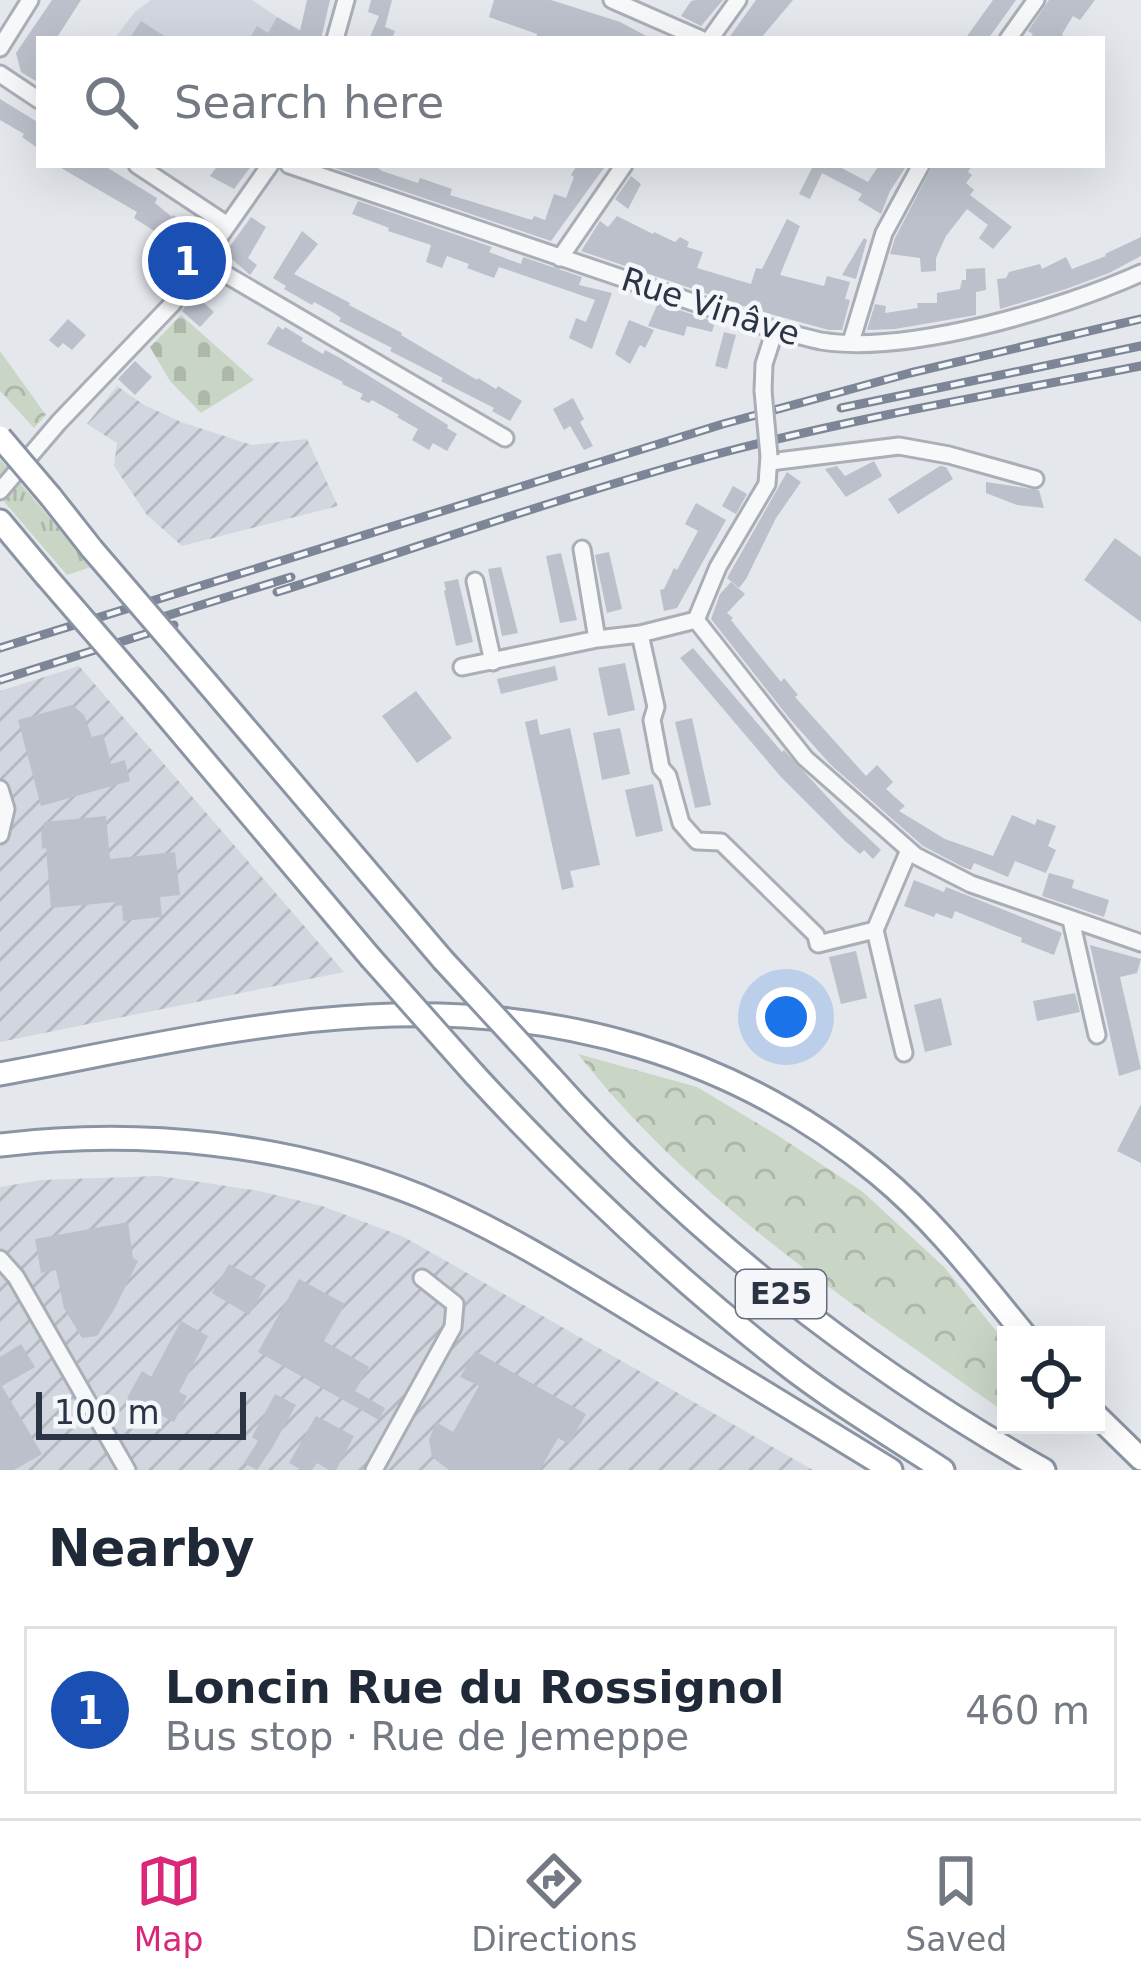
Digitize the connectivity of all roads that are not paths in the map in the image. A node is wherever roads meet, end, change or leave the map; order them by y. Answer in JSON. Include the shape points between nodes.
{"nodes":[{"id":1,"x":30,"y":0,"type":"edge"},
{"id":2,"x":346,"y":0,"type":"edge"},
{"id":3,"x":612,"y":0,"type":"edge"},
{"id":4,"x":739,"y":0,"type":"edge"},
{"id":5,"x":1036,"y":0,"type":"edge"},
{"id":6,"x":336,"y":36,"type":"edge"},
{"id":7,"x":698,"y":36,"type":"edge"},
{"id":8,"x":708,"y":36,"type":"edge"},
{"id":9,"x":1010,"y":36,"type":"edge"},
{"id":10,"x":0,"y":48,"type":"edge"},
{"id":11,"x":0,"y":74,"type":"edge"},
{"id":12,"x":36,"y":98,"type":"edge"},
{"id":13,"x":142,"y":168,"type":"edge"},
{"id":14,"x":268,"y":168,"type":"edge"},
{"id":15,"x":298,"y":168,"type":"edge"},
{"id":16,"x":622,"y":168,"type":"edge"},
{"id":17,"x":919,"y":168,"type":"edge"},
{"id":18,"x":226,"y":224,"type":"junction"},
{"id":19,"x":560,"y":258,"type":"junction"},
{"id":20,"x":203,"y":261,"type":"junction"},
{"id":21,"x":1141,"y":273,"type":"edge"},
{"id":22,"x":776,"y":329,"type":"junction"},
{"id":23,"x":851,"y":342,"type":"junction"},
{"id":24,"x":0,"y":437,"type":"edge"},
{"id":25,"x":505,"y":438,"type":"dead end"},
{"id":26,"x":770,"y":459,"type":"junction"},
{"id":27,"x":1035,"y":479,"type":"dead end"},
{"id":28,"x":0,"y":490,"type":"edge"},
{"id":29,"x":6,"y":528,"type":"edge"},
{"id":30,"x":582,"y":549,"type":"dead end"},
{"id":31,"x":475,"y":581,"type":"dead end"},
{"id":32,"x":697,"y":620,"type":"junction"},
{"id":33,"x":640,"y":634,"type":"junction"},
{"id":34,"x":597,"y":639,"type":"junction"},
{"id":35,"x":493,"y":662,"type":"junction"},
{"id":36,"x":462,"y":668,"type":"dead end"},
{"id":37,"x":0,"y":789,"type":"edge"},
{"id":38,"x":0,"y":835,"type":"edge"},
{"id":39,"x":909,"y":850,"type":"junction"},
{"id":40,"x":1071,"y":920,"type":"junction"},
{"id":41,"x":875,"y":929,"type":"junction"},
{"id":42,"x":1141,"y":943,"type":"edge"},
{"id":43,"x":1096,"y":1035,"type":"dead end"},
{"id":44,"x":904,"y":1053,"type":"dead end"},
{"id":45,"x":0,"y":1074,"type":"edge"},
{"id":46,"x":0,"y":1145,"type":"edge"},
{"id":47,"x":0,"y":1259,"type":"edge"},
{"id":48,"x":422,"y":1278,"type":"dead end"},
{"id":49,"x":1018,"y":1326,"type":"edge"},
{"id":50,"x":1105,"y":1424,"type":"edge"},
{"id":51,"x":1141,"y":1460,"type":"edge"},
{"id":52,"x":378,"y":1469,"type":"edge"},
{"id":53,"x":127,"y":1470,"type":"edge"},
{"id":54,"x":891,"y":1470,"type":"edge"},
{"id":55,"x":943,"y":1470,"type":"edge"},
{"id":56,"x":1044,"y":1470,"type":"edge"}],
"edges":[{"from":1,"to":10,"type":"street"},
{"from":2,"to":6,"type":"street"},
{"from":3,"to":7,"type":"street"},
{"from":4,"to":8,"type":"street"},
{"from":5,"to":9,"type":"street"},
{"from":11,"to":12,"type":"street"},
{"from":13,"to":18,"type":"street"},
{"from":14,"to":18,"type":"street"},
{"from":15,"to":19,"type":"street","name":"Rue Vinâve"},
{"from":16,"to":19,"type":"street"},
{"from":17,"to":23,"type":"street","via":[[884,233]]},
{"from":18,"to":20,"type":"street"},
{"from":19,"to":22,"type":"street","name":"Rue Vinâve"},
{"from":20,"to":25,"type":"street"},
{"from":20,"to":28,"type":"street"},
{"from":21,"to":23,"type":"street","name":"Rue Vinâve","via":[[944,334]]},
{"from":22,"to":23,"type":"street","name":"Rue Vinâve"},
{"from":22,"to":26,"type":"street","bridge":true,"via":[[764,364]]},
{"from":24,"to":56,"type":"highway","number":"E25","bridge":true,"via":[[588,1119],[784,1297]]},
{"from":26,"to":27,"type":"street","via":[[899,446]]},
{"from":26,"to":32,"type":"street","via":[[767,484]]},
{"from":29,"to":55,"type":"highway","number":"E25","bridge":true,"via":[[370,957],[548,1153],[785,1364]]},
{"from":30,"to":34,"type":"street"},
{"from":31,"to":35,"type":"street"},
{"from":32,"to":33,"type":"street"},
{"from":32,"to":39,"type":"street","via":[[805,758]]},
{"from":33,"to":34,"type":"street"},
{"from":33,"to":41,"type":"street","via":[[661,768],[681,823],[697,841],[721,842],[818,944]]},
{"from":34,"to":35,"type":"street"},
{"from":35,"to":36,"type":"street"},
{"from":37,"to":38,"type":"street"},
{"from":39,"to":40,"type":"street","via":[[970,884]]},
{"from":39,"to":41,"type":"street"},
{"from":40,"to":42,"type":"street"},
{"from":40,"to":43,"type":"street"},
{"from":41,"to":44,"type":"street"},
{"from":45,"to":49,"type":"highway","via":[[370,1016],[554,1024],[636,1044],[742,1086],[845,1149],[922,1216]]},
{"from":46,"to":54,"type":"highway","via":[[173,1140],[268,1152],[419,1196],[535,1253]]},
{"from":47,"to":53,"type":"street"},
{"from":48,"to":52,"type":"street","via":[[455,1304],[453,1327]]},
{"from":50,"to":51,"type":"highway"}]}
